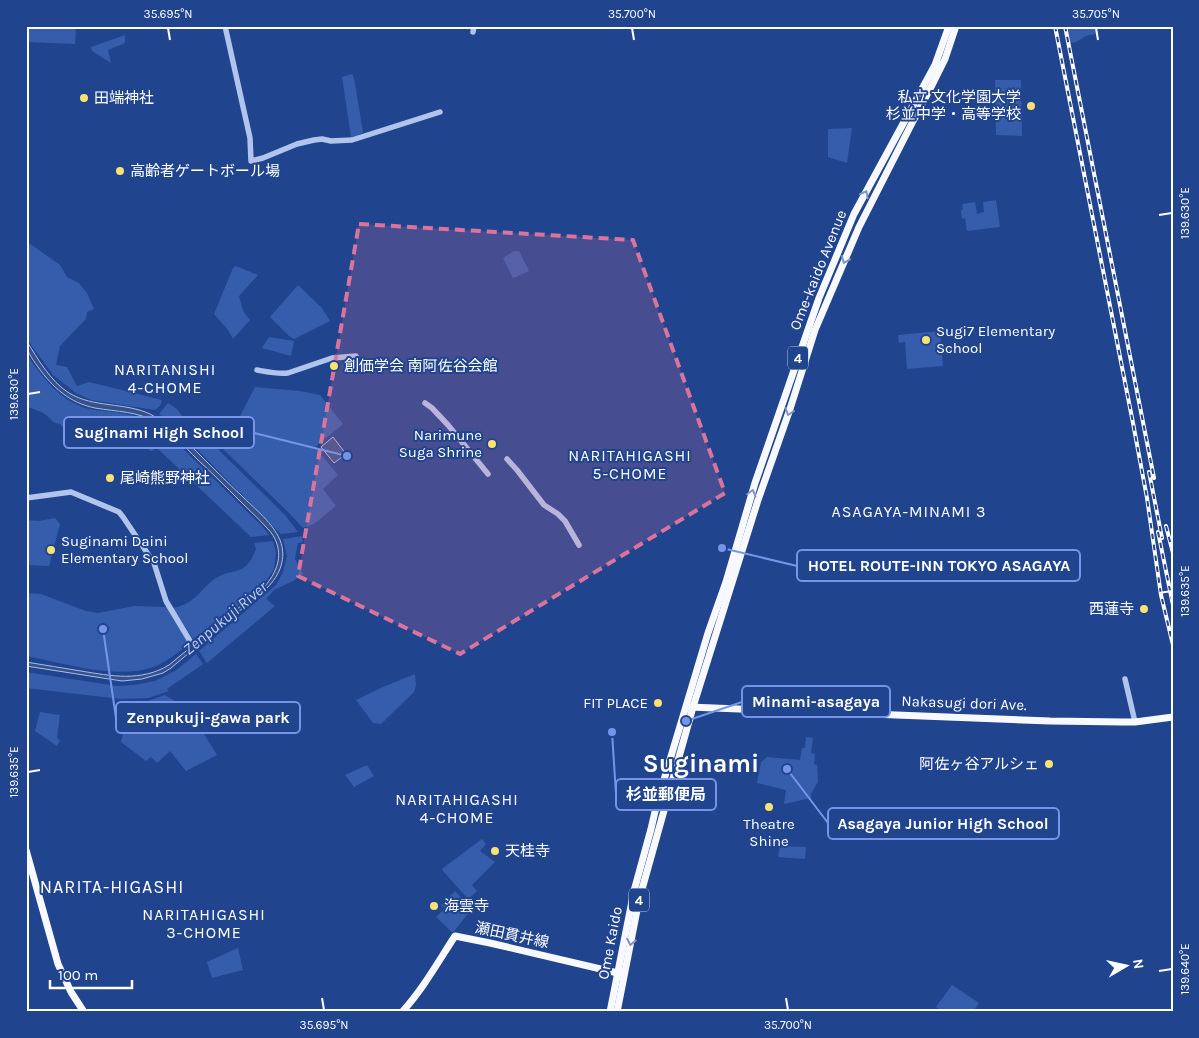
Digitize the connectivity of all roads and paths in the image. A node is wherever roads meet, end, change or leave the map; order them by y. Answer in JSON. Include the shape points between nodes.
{"nodes":[{"id":1,"x":226,"y":26,"type":"edge"},
{"id":2,"x":949,"y":26,"type":"edge"},
{"id":3,"x":956,"y":26,"type":"edge"},
{"id":4,"x":440,"y":112,"type":"dead end"},
{"id":5,"x":356,"y":356,"type":"dead end"},
{"id":6,"x":257,"y":370,"type":"dead end"},
{"id":7,"x":425,"y":403,"type":"dead end"},
{"id":8,"x":507,"y":460,"type":"dead end"},
{"id":9,"x":488,"y":474,"type":"dead end"},
{"id":10,"x":26,"y":498,"type":"edge"},
{"id":11,"x":579,"y":545,"type":"dead end"},
{"id":12,"x":190,"y":642,"type":"dead end"},
{"id":13,"x":1125,"y":679,"type":"dead end"},
{"id":14,"x":690,"y":707,"type":"junction"},
{"id":15,"x":1173,"y":717,"type":"edge"},
{"id":16,"x":1135,"y":722,"type":"junction"},
{"id":17,"x":26,"y":850,"type":"edge"},
{"id":18,"x":621,"y":974,"type":"junction"},
{"id":19,"x":84,"y":1012,"type":"edge"},
{"id":20,"x":402,"y":1012,"type":"edge"},
{"id":21,"x":610,"y":1012,"type":"edge"},
{"id":22,"x":617,"y":1012,"type":"edge"}],
"edges":[{"from":1,"to":4,"type":"street","via":[[250,138],[251,161],[314,140],[352,140]]},
{"from":14,"to":2,"type":"main road","name":"Ome-kaido Avenue","number":"4","one_way":true,"via":[[755,482],[819,298],[854,214],[935,65]]},
{"from":3,"to":14,"type":"main road","name":"Ome-kaido Avenue","number":"4","one_way":true,"via":[[934,83],[859,228],[816,330]]},
{"from":5,"to":6,"type":"street","via":[[332,358],[288,373]]},
{"from":7,"to":9,"type":"street","via":[[448,425]]},
{"from":8,"to":11,"type":"street","via":[[544,505],[565,521]]},
{"from":10,"to":12,"type":"street","via":[[71,492],[119,512],[154,563],[166,601]]},
{"from":13,"to":16,"type":"street"},
{"from":14,"to":16,"type":"main road","name":"Nakasugi dori Ave."},
{"from":14,"to":18,"type":"main road","name":"Ome Kaido","number":"4","via":[[657,803],[634,892]]},
{"from":15,"to":16,"type":"main road","name":"Nakasugi dori Ave."},
{"from":17,"to":19,"type":"main road","via":[[58,964]]},
{"from":18,"to":20,"type":"main road","name":"瀬田貫井線","via":[[454,936],[418,994]]},
{"from":18,"to":21,"type":"main road","name":"Ome Kaido","number":"4"},
{"from":18,"to":22,"type":"main road","name":"Ome Kaido","number":"4"}]}
